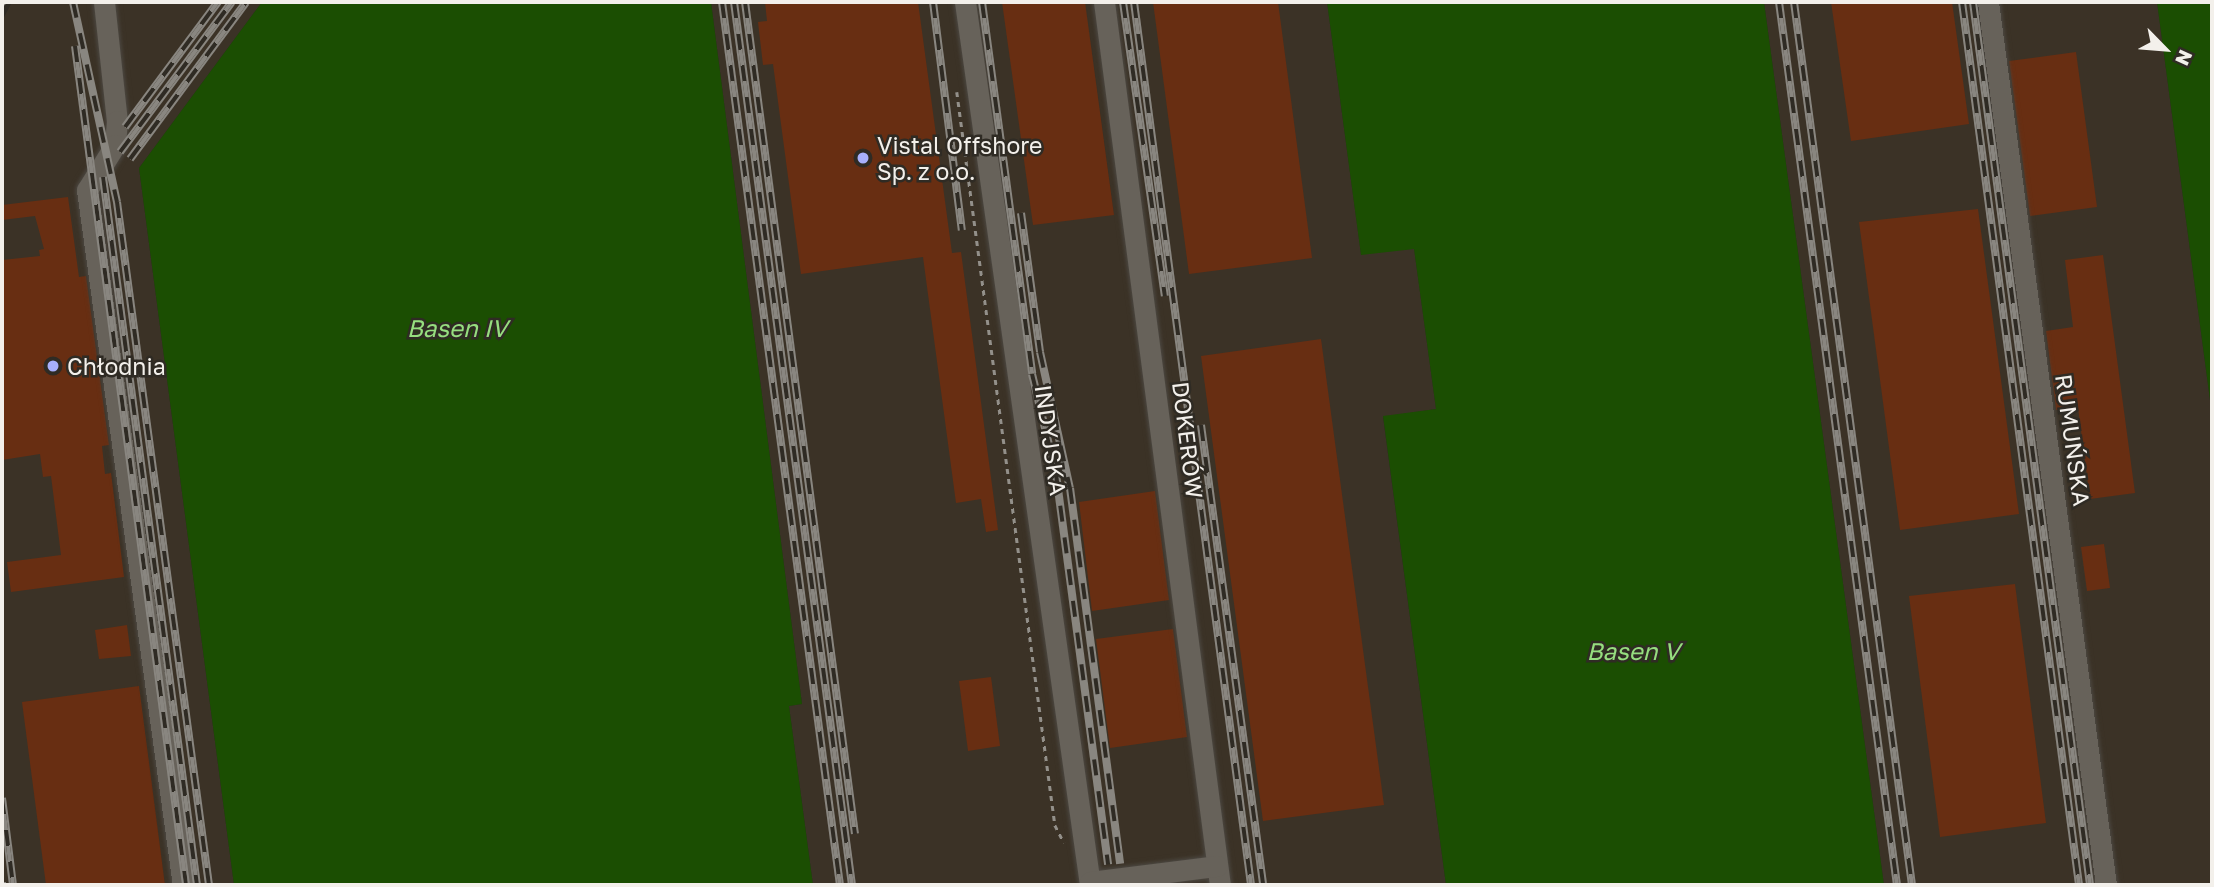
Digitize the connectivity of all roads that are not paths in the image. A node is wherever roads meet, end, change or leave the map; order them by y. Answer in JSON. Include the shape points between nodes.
{"nodes":[{"id":1,"x":104,"y":2,"type":"edge"},
{"id":2,"x":965,"y":2,"type":"edge"},
{"id":3,"x":1104,"y":2,"type":"edge"},
{"id":4,"x":1988,"y":2,"type":"edge"},
{"id":5,"x":1219,"y":876,"type":"edge"},
{"id":6,"x":1090,"y":883,"type":"edge"},
{"id":7,"x":183,"y":885,"type":"edge"},
{"id":8,"x":2106,"y":885,"type":"edge"}],
"edges":[{"from":1,"to":7,"type":"lane","via":[[117,121],[115,145],[87,190]]},
{"from":2,"to":6,"type":"lane","name":"INDYJSKA"},
{"from":3,"to":5,"type":"lane","name":"DOKERÓW"},
{"from":4,"to":8,"type":"lane","name":"RUMUŃSKA"},
{"from":5,"to":6,"type":"lane"}]}
